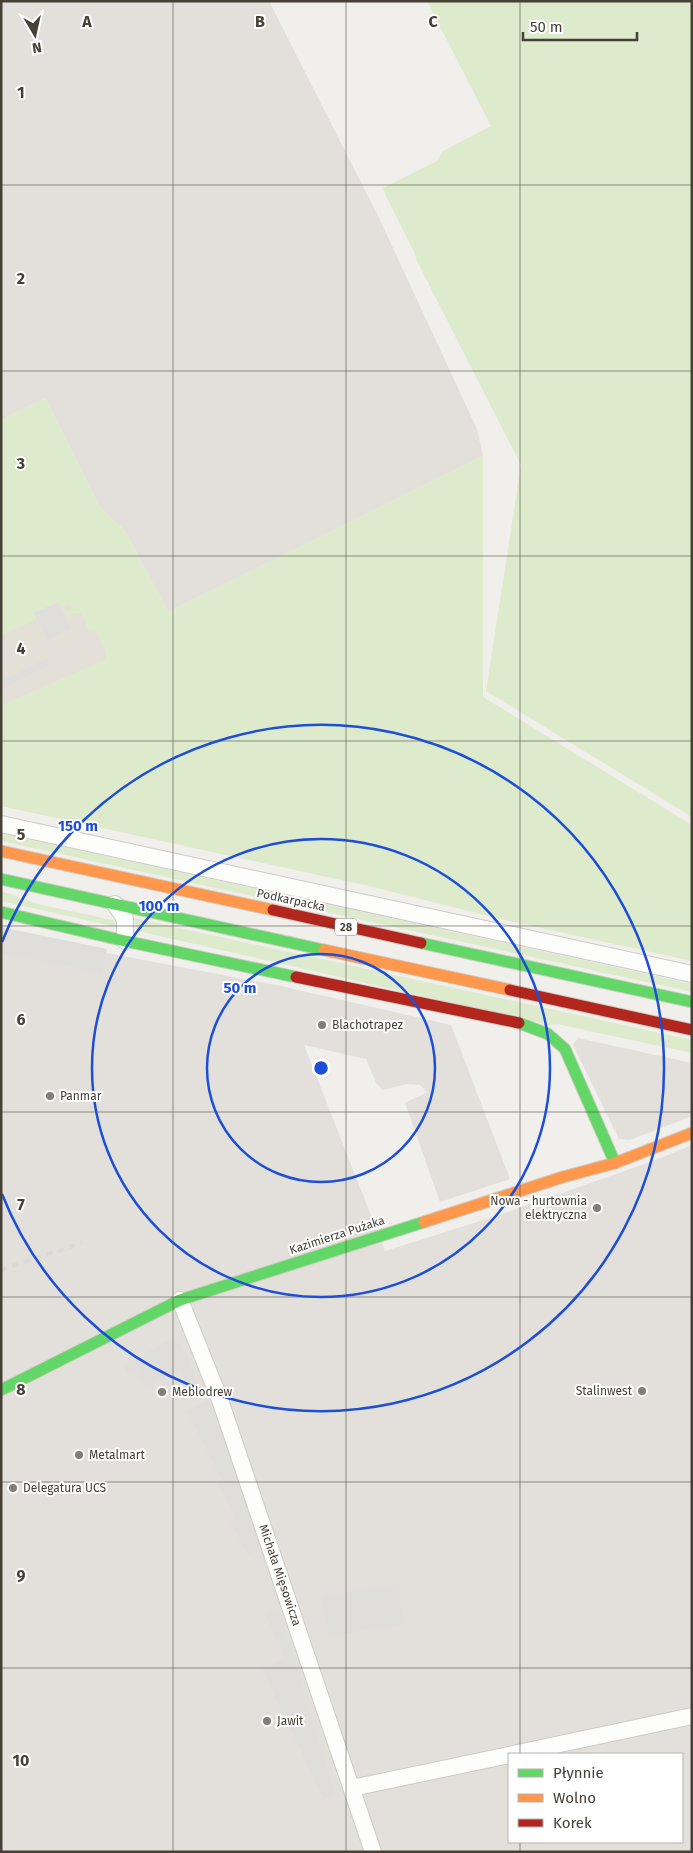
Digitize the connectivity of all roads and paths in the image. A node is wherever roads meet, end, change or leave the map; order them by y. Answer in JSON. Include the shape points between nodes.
{"nodes":[{"id":1,"x":1,"y":824,"type":"edge"},
{"id":2,"x":1,"y":851,"type":"edge"},
{"id":3,"x":1,"y":879,"type":"edge"},
{"id":4,"x":115,"y":904,"type":"junction"},
{"id":5,"x":1,"y":912,"type":"edge"},
{"id":6,"x":125,"y":941,"type":"junction"},
{"id":7,"x":692,"y":974,"type":"edge"},
{"id":8,"x":692,"y":1002,"type":"edge"},
{"id":9,"x":692,"y":1030,"type":"edge"},
{"id":10,"x":692,"y":1133,"type":"edge"},
{"id":11,"x":615,"y":1163,"type":"junction"},
{"id":12,"x":180,"y":1300,"type":"junction"},
{"id":13,"x":1,"y":1390,"type":"edge"},
{"id":14,"x":692,"y":1716,"type":"edge"},
{"id":15,"x":518,"y":1753,"type":"edge"},
{"id":16,"x":508,"y":1755,"type":"edge"},
{"id":17,"x":352,"y":1788,"type":"junction"},
{"id":18,"x":373,"y":1852,"type":"edge"}],
"edges":[{"from":1,"to":7,"type":"street"},
{"from":2,"to":8,"type":"street","name":"Podkarpacka","number":"28"},
{"from":3,"to":4,"type":"street","number":"28"},
{"from":4,"to":6,"type":"street","via":[[125,919]]},
{"from":4,"to":9,"type":"street","number":"28"},
{"from":5,"to":6,"type":"street"},
{"from":6,"to":11,"type":"street","via":[[500,1019],[548,1034],[571,1059]]},
{"from":10,"to":11,"type":"street","name":"Kazimierza Pużaka"},
{"from":11,"to":12,"type":"street","name":"Kazimierza Pużaka"},
{"from":12,"to":13,"type":"street","name":"Kazimierza Pużaka"},
{"from":12,"to":17,"type":"street","name":"Michała Mięsowicza","via":[[220,1400]]},
{"from":14,"to":15,"type":"street"},
{"from":16,"to":17,"type":"street"},
{"from":17,"to":18,"type":"street","name":"Michała Mięsowicza"}]}
